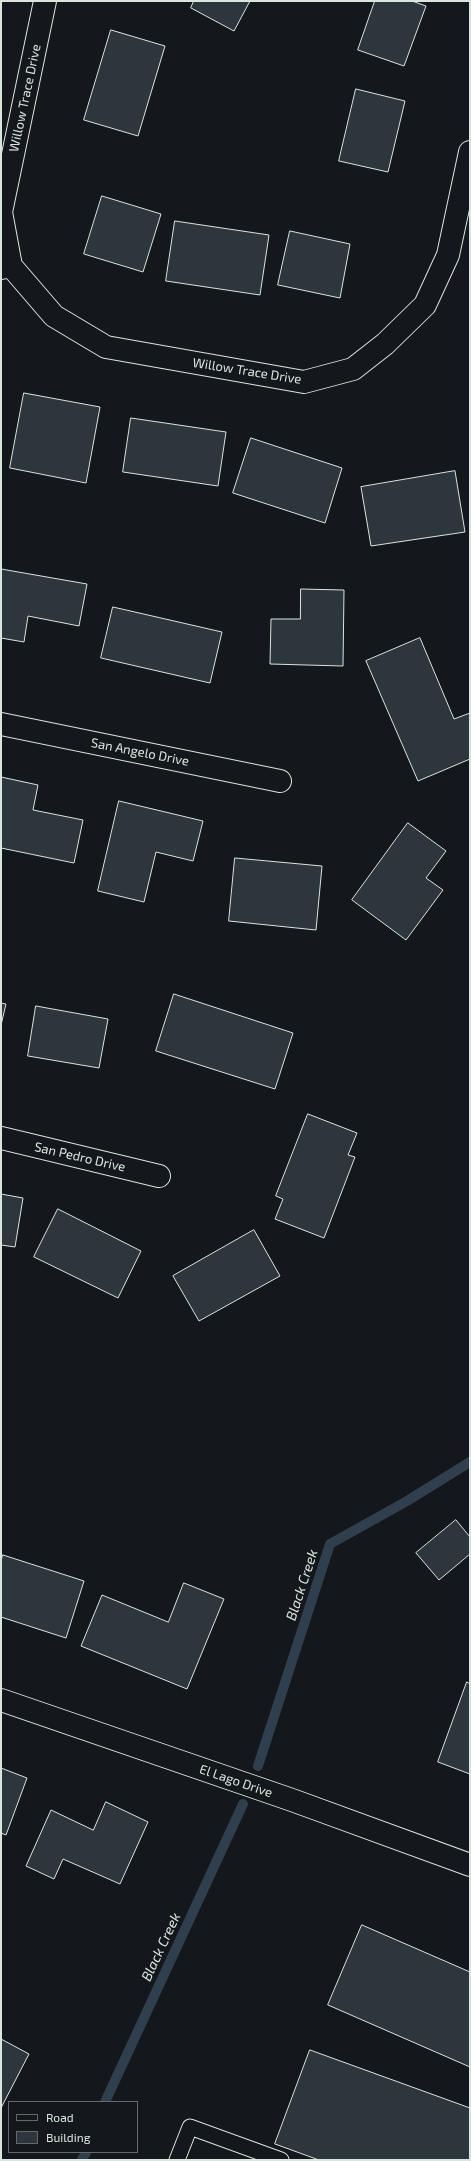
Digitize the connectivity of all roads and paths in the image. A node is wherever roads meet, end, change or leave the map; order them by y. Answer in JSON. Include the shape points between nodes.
{"nodes":[{"id":1,"x":45,"y":1,"type":"edge"},
{"id":2,"x":470,"y":152,"type":"edge"},
{"id":3,"x":6,"y":267,"type":"edge"},
{"id":4,"x":1,"y":724,"type":"edge"},
{"id":5,"x":280,"y":781,"type":"dead end"},
{"id":6,"x":1,"y":1138,"type":"edge"},
{"id":7,"x":159,"y":1176,"type":"dead end"},
{"id":8,"x":1,"y":1700,"type":"edge"},
{"id":9,"x":470,"y":1865,"type":"edge"},
{"id":10,"x":177,"y":2160,"type":"edge"},
{"id":11,"x":281,"y":2160,"type":"edge"}],
"edges":[{"from":1,"to":3,"type":"street","name":"Willow Trace Drive","via":[[1,212]]},
{"from":2,"to":3,"type":"street","name":"Willow Trace Drive","via":[[448,255],[425,304],[385,344],[353,369],[304,382],[106,347],[54,316]]},
{"from":4,"to":5,"type":"street","name":"San Angelo Drive"},
{"from":6,"to":7,"type":"street","name":"San Pedro Drive"},
{"from":8,"to":9,"type":"street","name":"El Lago Drive","via":[[292,1800]]},
{"from":10,"to":11,"type":"lane","via":[[190,2127]]}]}
